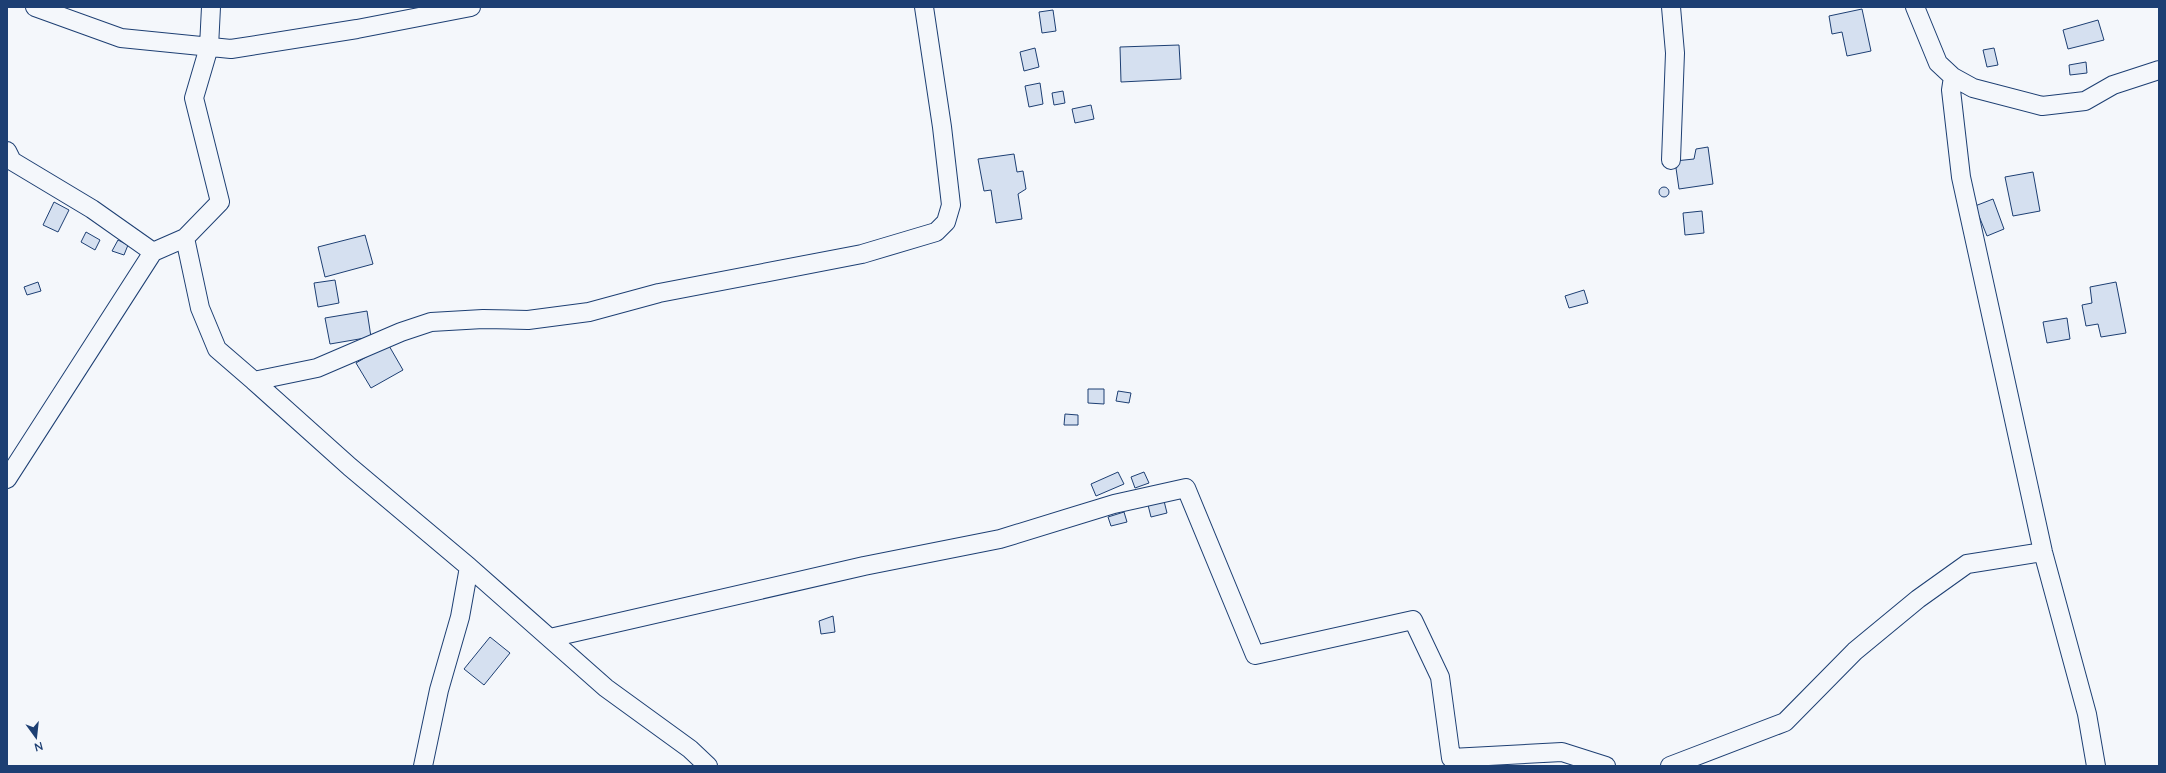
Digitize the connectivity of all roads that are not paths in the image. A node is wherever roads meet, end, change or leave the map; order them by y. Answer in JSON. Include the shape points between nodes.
{"nodes":[{"id":1,"x":35,"y":7,"type":"edge"},
{"id":2,"x":211,"y":7,"type":"edge"},
{"id":3,"x":471,"y":7,"type":"edge"},
{"id":4,"x":924,"y":7,"type":"edge"},
{"id":5,"x":1671,"y":7,"type":"edge"},
{"id":6,"x":1915,"y":7,"type":"edge"},
{"id":7,"x":209,"y":47,"type":"junction"},
{"id":8,"x":2159,"y":70,"type":"edge"},
{"id":9,"x":1953,"y":77,"type":"junction"},
{"id":10,"x":7,"y":151,"type":"edge"},
{"id":11,"x":1671,"y":160,"type":"dead end"},
{"id":12,"x":185,"y":238,"type":"junction"},
{"id":13,"x":153,"y":252,"type":"junction"},
{"id":14,"x":254,"y":381,"type":"junction"},
{"id":15,"x":7,"y":479,"type":"edge"},
{"id":16,"x":2043,"y":552,"type":"junction"},
{"id":17,"x":469,"y":566,"type":"junction"},
{"id":18,"x":550,"y":638,"type":"junction"},
{"id":19,"x":423,"y":766,"type":"edge"},
{"id":20,"x":708,"y":766,"type":"edge"},
{"id":21,"x":1606,"y":766,"type":"edge"},
{"id":22,"x":1670,"y":766,"type":"edge"},
{"id":23,"x":2096,"y":766,"type":"edge"}],
"edges":[{"from":1,"to":7,"type":"street","via":[[121,38]]},
{"from":2,"to":7,"type":"street"},
{"from":3,"to":7,"type":"street","via":[[357,29],[231,49]]},
{"from":4,"to":14,"type":"street","via":[[951,205],[946,222],[936,232],[862,254],[659,293],[590,312],[528,320],[431,322],[317,368]]},
{"from":5,"to":11,"type":"street","via":[[1674,53]]},
{"from":6,"to":9,"type":"street","via":[[1938,63]]},
{"from":7,"to":12,"type":"street","via":[[194,98],[220,202]]},
{"from":8,"to":9,"type":"street","via":[[2113,86],[2085,102],[2042,106],[1973,88]]},
{"from":9,"to":16,"type":"street","via":[[1951,90],[1961,177]]},
{"from":10,"to":13,"type":"street","via":[[12,161],[92,209]]},
{"from":12,"to":13,"type":"street"},
{"from":12,"to":14,"type":"street","via":[[200,308],[216,349]]},
{"from":13,"to":15,"type":"street"},
{"from":14,"to":17,"type":"street","via":[[350,467]]},
{"from":16,"to":22,"type":"street","via":[[1967,564],[1918,599],[1854,651],[1785,722]]},
{"from":16,"to":23,"type":"street","via":[[2088,714]]},
{"from":17,"to":18,"type":"street"},
{"from":17,"to":19,"type":"street","via":[[460,617],[439,690]]},
{"from":18,"to":20,"type":"street","via":[[606,688],[690,749]]},
{"from":18,"to":21,"type":"street","via":[[864,566],[1000,539],[1114,504],[1186,488],[1255,655],[1413,620],[1440,677],[1451,758],[1562,752]]}]}
